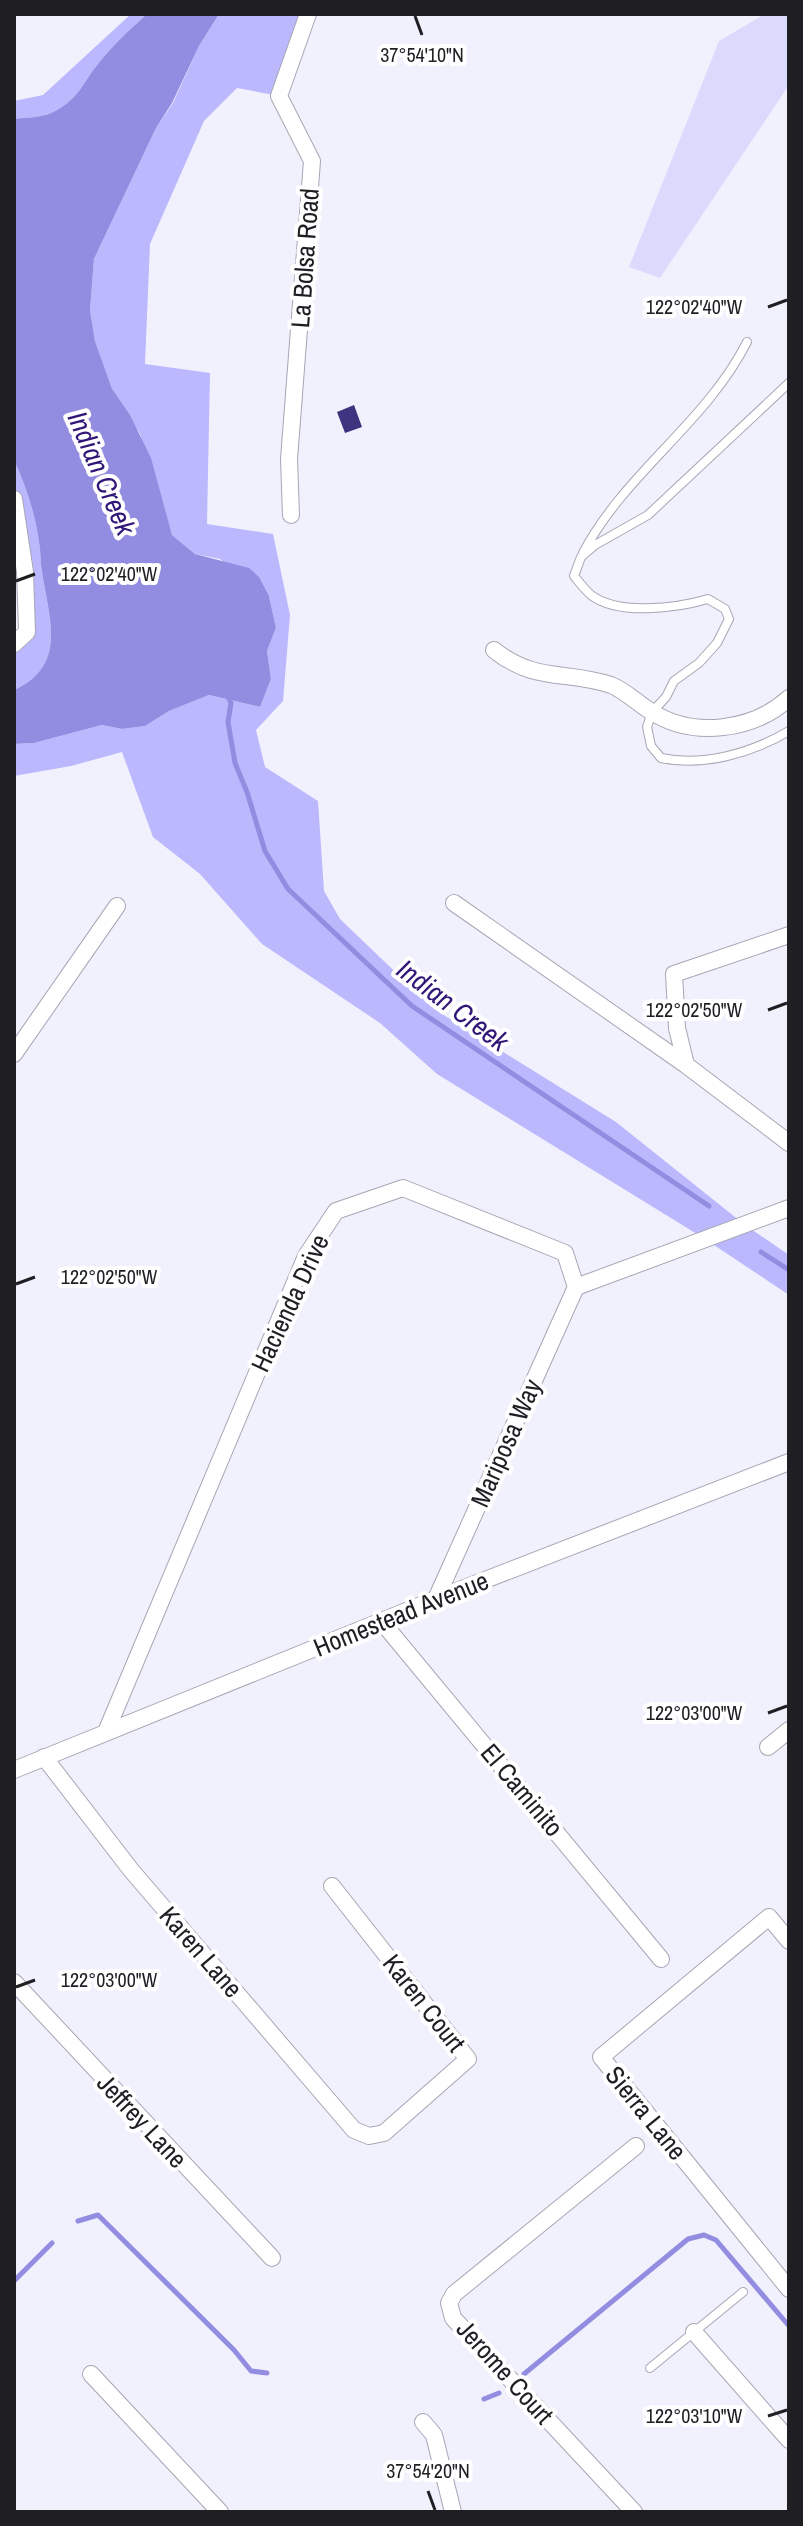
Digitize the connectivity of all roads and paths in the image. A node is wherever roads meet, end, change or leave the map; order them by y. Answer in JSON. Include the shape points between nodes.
{"nodes":[{"id":1,"x":308,"y":14,"type":"edge"},
{"id":2,"x":747,"y":342,"type":"dead end"},
{"id":3,"x":789,"y":383,"type":"edge"},
{"id":4,"x":14,"y":499,"type":"edge"},
{"id":5,"x":291,"y":515,"type":"dead end"},
{"id":6,"x":581,"y":557,"type":"junction"},
{"id":7,"x":14,"y":644,"type":"edge"},
{"id":8,"x":494,"y":650,"type":"dead end"},
{"id":9,"x":789,"y":698,"type":"edge"},
{"id":10,"x":652,"y":712,"type":"junction"},
{"id":11,"x":789,"y":731,"type":"edge"},
{"id":12,"x":454,"y":903,"type":"dead end"},
{"id":13,"x":117,"y":906,"type":"dead end"},
{"id":14,"x":789,"y":935,"type":"edge"},
{"id":15,"x":14,"y":1054,"type":"edge"},
{"id":16,"x":686,"y":1065,"type":"junction"},
{"id":17,"x":789,"y":1143,"type":"edge"},
{"id":18,"x":789,"y":1208,"type":"edge"},
{"id":19,"x":576,"y":1287,"type":"junction"},
{"id":20,"x":789,"y":1462,"type":"edge"},
{"id":21,"x":436,"y":1599,"type":"junction"},
{"id":22,"x":382,"y":1622,"type":"junction"},
{"id":23,"x":789,"y":1730,"type":"edge"},
{"id":24,"x":106,"y":1732,"type":"junction"},
{"id":25,"x":768,"y":1747,"type":"dead end"},
{"id":26,"x":44,"y":1757,"type":"junction"},
{"id":27,"x":14,"y":1770,"type":"edge"},
{"id":28,"x":332,"y":1886,"type":"dead end"},
{"id":29,"x":789,"y":1941,"type":"edge"},
{"id":30,"x":661,"y":1959,"type":"dead end"},
{"id":31,"x":14,"y":1982,"type":"edge"},
{"id":32,"x":369,"y":2136,"type":"joint"},
{"id":33,"x":636,"y":2146,"type":"dead end"},
{"id":34,"x":272,"y":2258,"type":"dead end"},
{"id":35,"x":789,"y":2289,"type":"edge"},
{"id":36,"x":743,"y":2292,"type":"dead end"},
{"id":37,"x":694,"y":2332,"type":"junction"},
{"id":38,"x":650,"y":2368,"type":"dead end"},
{"id":39,"x":91,"y":2374,"type":"dead end"},
{"id":40,"x":423,"y":2422,"type":"dead end"},
{"id":41,"x":789,"y":2440,"type":"edge"},
{"id":42,"x":220,"y":2512,"type":"edge"},
{"id":43,"x":453,"y":2512,"type":"edge"},
{"id":44,"x":634,"y":2512,"type":"edge"}],
"edges":[{"from":1,"to":5,"type":"street","name":"La Bolsa Road","via":[[279,96],[312,161],[289,459]]},
{"from":2,"to":6,"type":"lane","via":[[720,389],[619,498]]},
{"from":3,"to":6,"type":"lane","via":[[648,515]]},
{"from":4,"to":7,"type":"street","via":[[27,632]]},
{"from":6,"to":10,"type":"lane","via":[[574,576],[592,596],[621,608],[708,599],[725,609],[729,619],[717,643],[674,681]]},
{"from":8,"to":10,"type":"street","via":[[523,670],[612,686]]},
{"from":9,"to":10,"type":"street","via":[[753,721],[696,729]]},
{"from":10,"to":11,"type":"lane","via":[[647,727],[651,746],[661,758],[679,761],[729,755]]},
{"from":12,"to":16,"type":"street"},
{"from":13,"to":15,"type":"street"},
{"from":14,"to":16,"type":"street","via":[[674,974],[677,1028]]},
{"from":16,"to":17,"type":"street"},
{"from":18,"to":19,"type":"street"},
{"from":19,"to":21,"type":"street","name":"Mariposa Way"},
{"from":19,"to":24,"type":"street","name":"Hacienda Drive","via":[[565,1253],[403,1188],[336,1211],[306,1256]]},
{"from":20,"to":21,"type":"street","name":"Homestead Avenue"},
{"from":21,"to":22,"type":"street","name":"Homestead Avenue"},
{"from":22,"to":24,"type":"street","name":"Homestead Avenue"},
{"from":22,"to":30,"type":"street","name":"El Caminito"},
{"from":23,"to":25,"type":"street"},
{"from":24,"to":26,"type":"street","name":"Homestead Avenue"},
{"from":26,"to":27,"type":"street","name":"Homestead Avenue"},
{"from":26,"to":32,"type":"street","name":"Karen Lane","via":[[131,1870],[262,2024],[354,2130]]},
{"from":28,"to":32,"type":"street","name":"Karen Court","via":[[468,2059],[384,2133]]},
{"from":29,"to":35,"type":"street","name":"Sierra Lane","via":[[769,1917],[601,2057]]},
{"from":31,"to":34,"type":"street","name":"Jeffrey Lane"},
{"from":33,"to":44,"type":"street","name":"Jerome Court","via":[[449,2303],[453,2318]]},
{"from":36,"to":37,"type":"lane"},
{"from":37,"to":38,"type":"lane"},
{"from":37,"to":41,"type":"street"},
{"from":39,"to":42,"type":"street"},
{"from":40,"to":43,"type":"street","via":[[434,2435]]}]}
